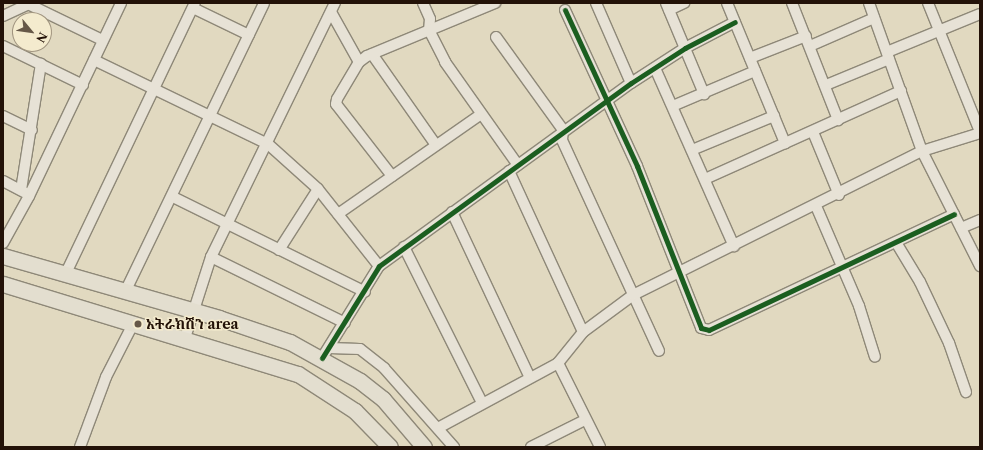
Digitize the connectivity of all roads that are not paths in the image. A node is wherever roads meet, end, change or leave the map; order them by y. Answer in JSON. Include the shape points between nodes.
{"nodes":[{"id":1,"x":121,"y":3,"type":"edge"},
{"id":2,"x":264,"y":3,"type":"edge"},
{"id":3,"x":423,"y":3,"type":"edge"},
{"id":4,"x":495,"y":3,"type":"edge"},
{"id":5,"x":596,"y":3,"type":"edge"},
{"id":6,"x":684,"y":3,"type":"edge"},
{"id":7,"x":727,"y":3,"type":"edge"},
{"id":8,"x":792,"y":3,"type":"edge"},
{"id":9,"x":871,"y":3,"type":"edge"},
{"id":10,"x":928,"y":3,"type":"edge"},
{"id":11,"x":30,"y":4,"type":"edge"},
{"id":12,"x":194,"y":5,"type":"edge"},
{"id":13,"x":667,"y":6,"type":"edge"},
{"id":14,"x":333,"y":8,"type":"edge"},
{"id":15,"x":565,"y":10,"type":"dead end"},
{"id":16,"x":980,"y":14,"type":"edge"},
{"id":17,"x":3,"y":16,"type":"edge"},
{"id":18,"x":874,"y":18,"type":"junction"},
{"id":19,"x":735,"y":22,"type":"junction"},
{"id":20,"x":429,"y":30,"type":"junction"},
{"id":21,"x":939,"y":30,"type":"junction"},
{"id":22,"x":249,"y":35,"type":"junction"},
{"id":23,"x":806,"y":36,"type":"junction"},
{"id":24,"x":496,"y":37,"type":"dead end"},
{"id":25,"x":102,"y":40,"type":"junction"},
{"id":26,"x":3,"y":46,"type":"edge"},
{"id":27,"x":810,"y":46,"type":"junction"},
{"id":28,"x":684,"y":48,"type":"junction"},
{"id":29,"x":372,"y":54,"type":"junction"},
{"id":30,"x":888,"y":56,"type":"junction"},
{"id":31,"x":750,"y":58,"type":"junction"},
{"id":32,"x":94,"y":60,"type":"junction"},
{"id":33,"x":359,"y":62,"type":"junction"},
{"id":34,"x":41,"y":64,"type":"junction"},
{"id":35,"x":655,"y":68,"type":"junction"},
{"id":36,"x":755,"y":71,"type":"junction"},
{"id":37,"x":631,"y":83,"type":"junction"},
{"id":38,"x":83,"y":85,"type":"junction"},
{"id":39,"x":826,"y":86,"type":"junction"},
{"id":40,"x":154,"y":89,"type":"junction"},
{"id":41,"x":901,"y":91,"type":"junction"},
{"id":42,"x":704,"y":94,"type":"junction"},
{"id":43,"x":605,"y":101,"type":"junction"},
{"id":44,"x":674,"y":105,"type":"junction"},
{"id":45,"x":480,"y":115,"type":"junction"},
{"id":46,"x":3,"y":116,"type":"edge"},
{"id":47,"x":774,"y":116,"type":"junction"},
{"id":48,"x":210,"y":117,"type":"junction"},
{"id":49,"x":838,"y":120,"type":"junction"},
{"id":50,"x":32,"y":130,"type":"junction"},
{"id":51,"x":563,"y":130,"type":"junction"},
{"id":52,"x":813,"y":132,"type":"junction"},
{"id":53,"x":980,"y":132,"type":"edge"},
{"id":54,"x":785,"y":143,"type":"junction"},
{"id":55,"x":268,"y":144,"type":"junction"},
{"id":56,"x":436,"y":145,"type":"junction"},
{"id":57,"x":692,"y":150,"type":"junction"},
{"id":58,"x":922,"y":151,"type":"junction"},
{"id":59,"x":514,"y":168,"type":"junction"},
{"id":60,"x":392,"y":176,"type":"junction"},
{"id":61,"x":705,"y":179,"type":"junction"},
{"id":62,"x":3,"y":181,"type":"edge"},
{"id":63,"x":318,"y":189,"type":"junction"},
{"id":64,"x":21,"y":190,"type":"junction"},
{"id":65,"x":839,"y":195,"type":"junction"},
{"id":66,"x":29,"y":196,"type":"junction"},
{"id":67,"x":173,"y":198,"type":"junction"},
{"id":68,"x":816,"y":206,"type":"junction"},
{"id":69,"x":452,"y":212,"type":"junction"},
{"id":70,"x":338,"y":214,"type":"junction"},
{"id":71,"x":954,"y":214,"type":"junction"},
{"id":72,"x":980,"y":220,"type":"edge"},
{"id":73,"x":227,"y":224,"type":"junction"},
{"id":74,"x":961,"y":228,"type":"junction"},
{"id":75,"x":3,"y":243,"type":"edge"},
{"id":76,"x":897,"y":244,"type":"junction"},
{"id":77,"x":734,"y":246,"type":"junction"},
{"id":78,"x":404,"y":247,"type":"junction"},
{"id":79,"x":279,"y":250,"type":"junction"},
{"id":80,"x":3,"y":256,"type":"edge"},
{"id":81,"x":212,"y":257,"type":"junction"},
{"id":82,"x":380,"y":266,"type":"junction"},
{"id":83,"x":980,"y":266,"type":"edge"},
{"id":84,"x":843,"y":267,"type":"junction"},
{"id":85,"x":677,"y":271,"type":"junction"},
{"id":86,"x":66,"y":273,"type":"junction"},
{"id":87,"x":3,"y":284,"type":"edge"},
{"id":88,"x":126,"y":290,"type":"junction"},
{"id":89,"x":365,"y":292,"type":"junction"},
{"id":90,"x":633,"y":295,"type":"junction"},
{"id":91,"x":194,"y":310,"type":"junction"},
{"id":92,"x":345,"y":323,"type":"junction"},
{"id":93,"x":133,"y":324,"type":"junction"},
{"id":94,"x":583,"y":332,"type":"junction"},
{"id":95,"x":185,"y":338,"type":"junction"},
{"id":96,"x":659,"y":351,"type":"dead end"},
{"id":97,"x":326,"y":353,"type":"junction"},
{"id":98,"x":875,"y":357,"type":"dead end"},
{"id":99,"x":558,"y":363,"type":"junction"},
{"id":100,"x":530,"y":378,"type":"junction"},
{"id":101,"x":966,"y":392,"type":"dead end"},
{"id":102,"x":482,"y":403,"type":"junction"},
{"id":103,"x":585,"y":420,"type":"junction"},
{"id":104,"x":438,"y":428,"type":"junction"},
{"id":105,"x":80,"y":447,"type":"edge"},
{"id":106,"x":390,"y":447,"type":"edge"},
{"id":107,"x":424,"y":447,"type":"edge"},
{"id":108,"x":454,"y":447,"type":"edge"},
{"id":109,"x":531,"y":447,"type":"edge"},
{"id":110,"x":600,"y":447,"type":"edge"}],
"edges":[{"from":1,"to":25,"type":"street"},
{"from":2,"to":22,"type":"street"},
{"from":3,"to":20,"type":"street","via":[[430,19]]},
{"from":4,"to":20,"type":"street"},
{"from":5,"to":37,"type":"street"},
{"from":6,"to":13,"type":"street"},
{"from":7,"to":19,"type":"street"},
{"from":8,"to":23,"type":"street"},
{"from":9,"to":18,"type":"street"},
{"from":10,"to":21,"type":"street"},
{"from":11,"to":17,"type":"street"},
{"from":11,"to":25,"type":"street"},
{"from":12,"to":22,"type":"street"},
{"from":12,"to":40,"type":"street"},
{"from":13,"to":28,"type":"street"},
{"from":14,"to":33,"type":"street"},
{"from":14,"to":55,"type":"street"},
{"from":15,"to":43,"type":"street"},
{"from":16,"to":21,"type":"street"},
{"from":18,"to":27,"type":"street"},
{"from":18,"to":30,"type":"street"},
{"from":19,"to":28,"type":"street"},
{"from":19,"to":31,"type":"street"},
{"from":20,"to":29,"type":"street"},
{"from":20,"to":45,"type":"street"},
{"from":21,"to":30,"type":"street"},
{"from":21,"to":53,"type":"street"},
{"from":22,"to":48,"type":"street"},
{"from":23,"to":27,"type":"street"},
{"from":23,"to":31,"type":"street"},
{"from":24,"to":51,"type":"street"},
{"from":25,"to":32,"type":"street"},
{"from":26,"to":34,"type":"street"},
{"from":27,"to":39,"type":"street"},
{"from":28,"to":35,"type":"street"},
{"from":28,"to":42,"type":"street"},
{"from":29,"to":33,"type":"street"},
{"from":29,"to":56,"type":"street"},
{"from":30,"to":39,"type":"street"},
{"from":30,"to":41,"type":"street"},
{"from":31,"to":36,"type":"street"},
{"from":32,"to":38,"type":"street"},
{"from":32,"to":40,"type":"street"},
{"from":33,"to":60,"type":"street","via":[[336,104]]},
{"from":34,"to":38,"type":"street"},
{"from":34,"to":50,"type":"street"},
{"from":35,"to":37,"type":"street"},
{"from":35,"to":44,"type":"street"},
{"from":36,"to":42,"type":"street"},
{"from":36,"to":47,"type":"street"},
{"from":37,"to":43,"type":"street"},
{"from":38,"to":66,"type":"street"},
{"from":39,"to":49,"type":"street"},
{"from":40,"to":48,"type":"street"},
{"from":40,"to":86,"type":"street"},
{"from":41,"to":49,"type":"street"},
{"from":41,"to":58,"type":"street"},
{"from":42,"to":44,"type":"street"},
{"from":43,"to":51,"type":"street"},
{"from":43,"to":85,"type":"street","via":[[673,251]]},
{"from":44,"to":57,"type":"street"},
{"from":45,"to":56,"type":"street"},
{"from":45,"to":59,"type":"street"},
{"from":46,"to":50,"type":"street"},
{"from":47,"to":54,"type":"street"},
{"from":47,"to":57,"type":"street"},
{"from":48,"to":55,"type":"street"},
{"from":48,"to":67,"type":"street"},
{"from":49,"to":52,"type":"street"},
{"from":50,"to":64,"type":"street"},
{"from":51,"to":59,"type":"street"},
{"from":51,"to":90,"type":"street","via":[[562,140]]},
{"from":52,"to":54,"type":"street"},
{"from":52,"to":65,"type":"street"},
{"from":53,"to":58,"type":"street"},
{"from":54,"to":61,"type":"street"},
{"from":55,"to":63,"type":"street"},
{"from":55,"to":73,"type":"street"},
{"from":56,"to":60,"type":"street"},
{"from":57,"to":61,"type":"street"},
{"from":58,"to":65,"type":"street"},
{"from":58,"to":71,"type":"street"},
{"from":59,"to":69,"type":"street"},
{"from":59,"to":94,"type":"street"},
{"from":60,"to":70,"type":"street"},
{"from":61,"to":77,"type":"street"},
{"from":62,"to":64,"type":"street"},
{"from":63,"to":70,"type":"street"},
{"from":63,"to":79,"type":"street"},
{"from":64,"to":66,"type":"street"},
{"from":65,"to":68,"type":"street"},
{"from":66,"to":75,"type":"street"},
{"from":67,"to":73,"type":"street"},
{"from":67,"to":88,"type":"street"},
{"from":68,"to":77,"type":"street"},
{"from":68,"to":84,"type":"street"},
{"from":69,"to":78,"type":"street"},
{"from":69,"to":100,"type":"street"},
{"from":70,"to":82,"type":"street"},
{"from":71,"to":74,"type":"street"},
{"from":71,"to":76,"type":"street"},
{"from":72,"to":74,"type":"street"},
{"from":73,"to":79,"type":"street"},
{"from":73,"to":81,"type":"street"},
{"from":74,"to":83,"type":"street"},
{"from":76,"to":84,"type":"street"},
{"from":76,"to":101,"type":"street","via":[[946,336]]},
{"from":77,"to":85,"type":"street"},
{"from":78,"to":82,"type":"street"},
{"from":78,"to":102,"type":"street"},
{"from":79,"to":89,"type":"street"},
{"from":80,"to":86,"type":"main road"},
{"from":81,"to":91,"type":"street"},
{"from":81,"to":92,"type":"street"},
{"from":82,"to":89,"type":"street"},
{"from":84,"to":85,"type":"street","via":[[709,330],[698,323]]},
{"from":84,"to":98,"type":"street"},
{"from":85,"to":90,"type":"street"},
{"from":86,"to":88,"type":"main road"},
{"from":87,"to":93,"type":"main road"},
{"from":88,"to":91,"type":"main road"},
{"from":89,"to":92,"type":"street"},
{"from":90,"to":94,"type":"street"},
{"from":90,"to":96,"type":"street"},
{"from":91,"to":95,"type":"street"},
{"from":91,"to":97,"type":"main road"},
{"from":92,"to":97,"type":"street"},
{"from":93,"to":95,"type":"main road"},
{"from":93,"to":105,"type":"street","via":[[106,377]]},
{"from":94,"to":99,"type":"street"},
{"from":95,"to":106,"type":"main road","via":[[298,374],[355,411]]},
{"from":97,"to":104,"type":"street","via":[[360,349],[384,368]]},
{"from":97,"to":107,"type":"main road","via":[[383,399]]},
{"from":99,"to":100,"type":"street"},
{"from":99,"to":103,"type":"street"},
{"from":100,"to":102,"type":"street"},
{"from":102,"to":104,"type":"street"},
{"from":103,"to":109,"type":"street"},
{"from":103,"to":110,"type":"street"},
{"from":104,"to":108,"type":"street"}]}
